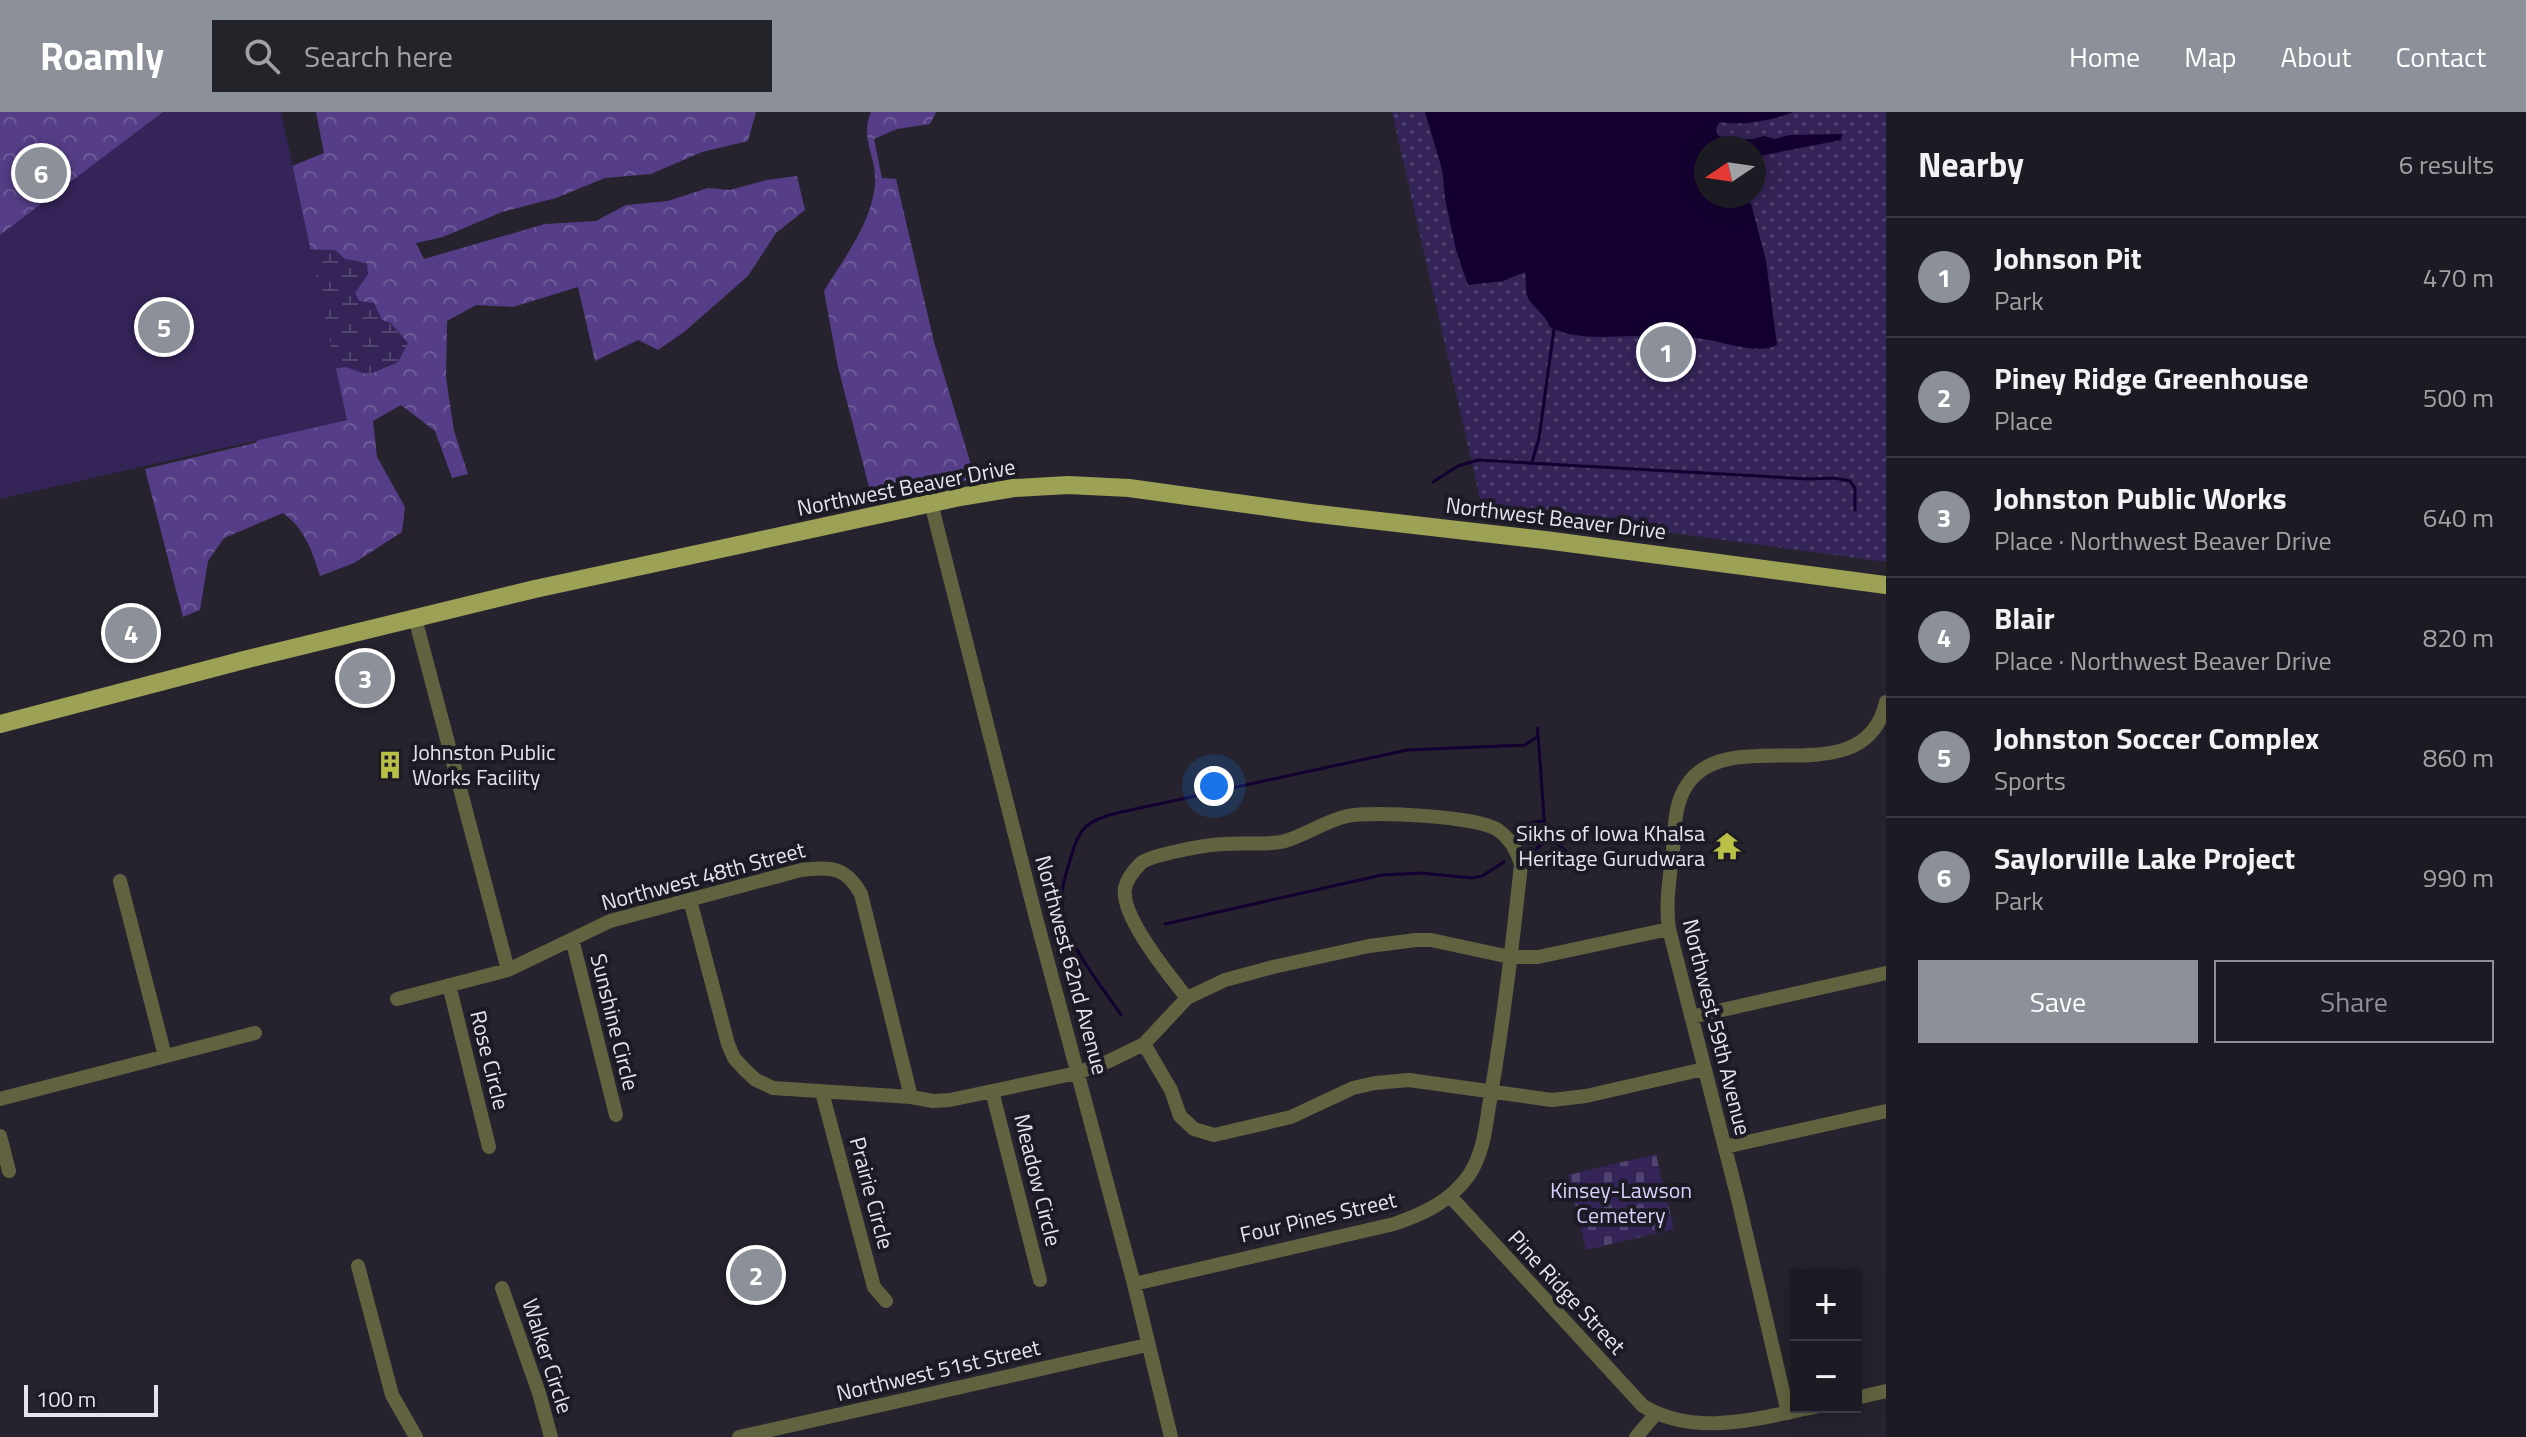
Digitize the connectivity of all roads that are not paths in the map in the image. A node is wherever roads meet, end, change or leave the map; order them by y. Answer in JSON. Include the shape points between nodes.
{"nodes":[{"id":1,"x":931,"y":503,"type":"junction"},
{"id":2,"x":1886,"y":585,"type":"edge"},
{"id":3,"x":415,"y":618,"type":"junction"},
{"id":4,"x":1886,"y":702,"type":"edge"},
{"id":5,"x":0,"y":724,"type":"edge"},
{"id":6,"x":120,"y":881,"type":"dead end"},
{"id":7,"x":690,"y":900,"type":"junction"},
{"id":8,"x":1669,"y":929,"type":"junction"},
{"id":9,"x":572,"y":939,"type":"junction"},
{"id":10,"x":1510,"y":957,"type":"junction"},
{"id":11,"x":508,"y":970,"type":"junction"},
{"id":12,"x":1886,"y":973,"type":"edge"},
{"id":13,"x":449,"y":985,"type":"junction"},
{"id":14,"x":1187,"y":998,"type":"junction"},
{"id":15,"x":397,"y":999,"type":"dead end"},
{"id":16,"x":1691,"y":1017,"type":"junction"},
{"id":17,"x":255,"y":1033,"type":"dead end"},
{"id":18,"x":1144,"y":1044,"type":"junction"},
{"id":19,"x":165,"y":1056,"type":"junction"},
{"id":20,"x":1704,"y":1069,"type":"junction"},
{"id":21,"x":1077,"y":1073,"type":"junction"},
{"id":22,"x":992,"y":1091,"type":"junction"},
{"id":23,"x":822,"y":1092,"type":"junction"},
{"id":24,"x":1491,"y":1093,"type":"junction"},
{"id":25,"x":911,"y":1097,"type":"junction"},
{"id":26,"x":0,"y":1099,"type":"edge"},
{"id":27,"x":1886,"y":1111,"type":"edge"},
{"id":28,"x":616,"y":1115,"type":"dead end"},
{"id":29,"x":0,"y":1136,"type":"edge"},
{"id":30,"x":489,"y":1147,"type":"dead end"},
{"id":31,"x":1725,"y":1147,"type":"junction"},
{"id":32,"x":9,"y":1171,"type":"dead end"},
{"id":33,"x":1450,"y":1196,"type":"junction"},
{"id":34,"x":358,"y":1266,"type":"dead end"},
{"id":35,"x":1040,"y":1280,"type":"dead end"},
{"id":36,"x":1134,"y":1284,"type":"junction"},
{"id":37,"x":502,"y":1288,"type":"dead end"},
{"id":38,"x":886,"y":1301,"type":"dead end"},
{"id":39,"x":1147,"y":1345,"type":"junction"},
{"id":40,"x":1886,"y":1391,"type":"edge"},
{"id":41,"x":1862,"y":1397,"type":"edge"},
{"id":42,"x":1788,"y":1413,"type":"joint"},
{"id":43,"x":1654,"y":1416,"type":"junction"},
{"id":44,"x":793,"y":1431,"type":"edge"},
{"id":45,"x":1731,"y":1433,"type":"edge"},
{"id":46,"x":416,"y":1437,"type":"edge"},
{"id":47,"x":551,"y":1437,"type":"edge"},
{"id":48,"x":739,"y":1437,"type":"edge"},
{"id":49,"x":1171,"y":1437,"type":"edge"},
{"id":50,"x":1636,"y":1437,"type":"edge"}],
"edges":[{"from":1,"to":2,"type":"main road","name":"Northwest Beaver Drive","via":[[1014,488],[1129,488]]},
{"from":1,"to":3,"type":"main road","name":"Northwest Beaver Drive"},
{"from":1,"to":21,"type":"street","name":"Northwest 62nd Avenue"},
{"from":3,"to":5,"type":"main road","name":"Northwest Beaver Drive"},
{"from":3,"to":11,"type":"street"},
{"from":4,"to":8,"type":"street","name":"Northwest 59th Avenue","via":[[1872,735],[1861,743],[1820,754],[1720,761],[1688,782],[1676,815],[1666,909]]},
{"from":6,"to":19,"type":"street"},
{"from":7,"to":9,"type":"street","name":"Northwest 48th Street","via":[[610,921]]},
{"from":7,"to":23,"type":"street","via":[[734,1058],[756,1080],[773,1088]]},
{"from":7,"to":25,"type":"street","name":"Northwest 48th Street","via":[[801,870],[841,870],[853,880],[861,894]]},
{"from":8,"to":10,"type":"street","via":[[1538,957]]},
{"from":8,"to":16,"type":"street","name":"Northwest 59th Avenue"},
{"from":9,"to":11,"type":"street","name":"Northwest 48th Street"},
{"from":9,"to":28,"type":"street","name":"Sunshine Circle"},
{"from":10,"to":14,"type":"street","via":[[1431,940],[1396,941],[1225,980]]},
{"from":10,"to":14,"type":"street","name":"Four Pines Street","via":[[1521,864],[1496,828],[1364,813],[1285,841],[1222,844],[1143,861],[1128,878],[1125,903]]},
{"from":10,"to":24,"type":"street","name":"Four Pines Street"},
{"from":11,"to":13,"type":"street","name":"Northwest 48th Street"},
{"from":12,"to":16,"type":"street"},
{"from":13,"to":15,"type":"street","name":"Northwest 48th Street"},
{"from":13,"to":30,"type":"street","name":"Rose Circle"},
{"from":14,"to":18,"type":"street"},
{"from":16,"to":20,"type":"street","name":"Northwest 59th Avenue"},
{"from":17,"to":19,"type":"street"},
{"from":18,"to":21,"type":"street"},
{"from":18,"to":24,"type":"street","via":[[1180,1116],[1207,1134],[1291,1117],[1375,1083],[1409,1080]]},
{"from":19,"to":26,"type":"street"},
{"from":20,"to":24,"type":"street","via":[[1561,1100]]},
{"from":20,"to":31,"type":"street","name":"Northwest 59th Avenue"},
{"from":21,"to":22,"type":"street"},
{"from":21,"to":36,"type":"street","name":"Northwest 62nd Avenue"},
{"from":22,"to":25,"type":"street","via":[[942,1100]]},
{"from":22,"to":35,"type":"street","name":"Meadow Circle"},
{"from":23,"to":25,"type":"street"},
{"from":23,"to":38,"type":"street","name":"Prairie Circle","via":[[874,1287]]},
{"from":24,"to":33,"type":"street","name":"Four Pines Street","via":[[1482,1149]]},
{"from":27,"to":31,"type":"street"},
{"from":29,"to":32,"type":"street"},
{"from":31,"to":42,"type":"street","name":"Northwest 59th Avenue"},
{"from":33,"to":36,"type":"street","name":"Four Pines Street","via":[[1425,1213],[1394,1224]]},
{"from":33,"to":43,"type":"street","name":"Pine Ridge Street"},
{"from":34,"to":46,"type":"street","via":[[392,1395]]},
{"from":36,"to":39,"type":"street","name":"Northwest 62nd Avenue"},
{"from":37,"to":47,"type":"street","name":"Walker Circle"},
{"from":39,"to":44,"type":"street","name":"Northwest 51st Street"},
{"from":39,"to":49,"type":"street","name":"Northwest 62nd Avenue"},
{"from":40,"to":41,"type":"street"},
{"from":42,"to":45,"type":"street"},
{"from":43,"to":45,"type":"street","via":[[1698,1432]]},
{"from":43,"to":50,"type":"street"},
{"from":44,"to":48,"type":"street","name":"Northwest 51st Street"}]}
